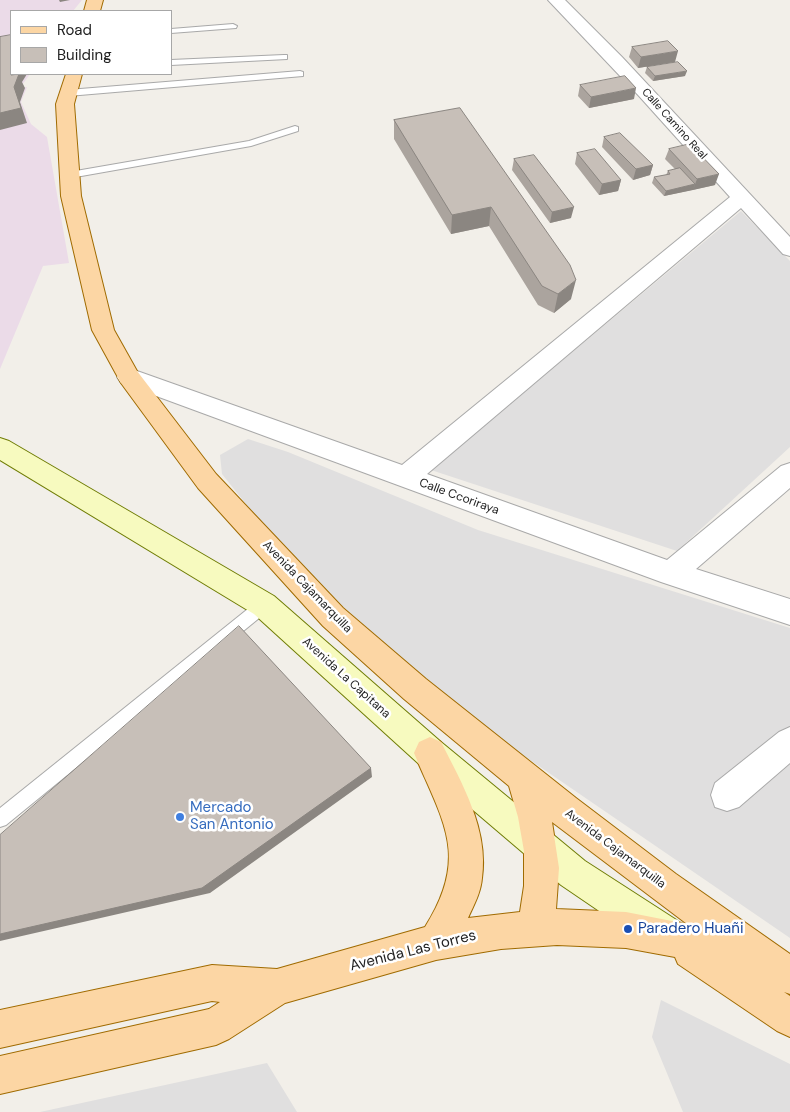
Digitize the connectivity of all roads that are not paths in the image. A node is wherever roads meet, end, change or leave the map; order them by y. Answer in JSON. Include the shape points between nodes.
{"nodes":[{"id":1,"x":556,"y":0,"type":"edge"},
{"id":2,"x":585,"y":9,"type":"dead end"},
{"id":3,"x":233,"y":26,"type":"dead end"},
{"id":4,"x":585,"y":28,"type":"junction"},
{"id":5,"x":172,"y":31,"type":"edge"},
{"id":6,"x":284,"y":57,"type":"dead end"},
{"id":7,"x":172,"y":63,"type":"edge"},
{"id":8,"x":300,"y":74,"type":"dead end"},
{"id":9,"x":71,"y":83,"type":"edge"},
{"id":10,"x":295,"y":129,"type":"dead end"},
{"id":11,"x":70,"y":176,"type":"junction"},
{"id":12,"x":741,"y":198,"type":"junction"},
{"id":13,"x":790,"y":249,"type":"edge"},
{"id":14,"x":129,"y":377,"type":"junction"},
{"id":15,"x":0,"y":448,"type":"edge"},
{"id":16,"x":790,"y":473,"type":"edge"},
{"id":17,"x":406,"y":477,"type":"junction"},
{"id":18,"x":671,"y":573,"type":"junction"},
{"id":19,"x":264,"y":605,"type":"junction"},
{"id":20,"x":790,"y":612,"type":"edge"},
{"id":21,"x":790,"y":743,"type":"edge"},
{"id":22,"x":430,"y":753,"type":"junction"},
{"id":23,"x":522,"y":777,"type":"junction"},
{"id":24,"x":727,"y":795,"type":"dead end"},
{"id":25,"x":0,"y":819,"type":"edge"},
{"id":26,"x":542,"y":847,"type":"junction"},
{"id":27,"x":535,"y":928,"type":"junction"},
{"id":28,"x":671,"y":938,"type":"junction"},
{"id":29,"x":436,"y":942,"type":"junction"},
{"id":30,"x":790,"y":976,"type":"edge"},
{"id":31,"x":790,"y":980,"type":"edge"},
{"id":32,"x":277,"y":987,"type":"junction"},
{"id":33,"x":790,"y":1018,"type":"edge"},
{"id":34,"x":0,"y":1029,"type":"edge"},
{"id":35,"x":0,"y":1075,"type":"edge"}],
"edges":[{"from":1,"to":4,"type":"street","name":"Calle Camino Real"},
{"from":2,"to":4,"type":"street"},
{"from":3,"to":5,"type":"lane"},
{"from":4,"to":12,"type":"street","name":"Calle Camino Real"},
{"from":6,"to":7,"type":"lane"},
{"from":8,"to":9,"type":"lane"},
{"from":9,"to":11,"type":"main road","name":"Avenida Cajamarquilla","via":[[65,104]]},
{"from":10,"to":11,"type":"lane","via":[[251,143]]},
{"from":11,"to":14,"type":"main road","name":"Avenida Cajamarquilla","via":[[71,196],[103,330]]},
{"from":12,"to":13,"type":"street","name":"Calle Camino Real"},
{"from":12,"to":17,"type":"street"},
{"from":14,"to":17,"type":"street","name":"Calle Ccoriraya"},
{"from":14,"to":23,"type":"main road","name":"Avenida Cajamarquilla","via":[[207,481],[333,617]]},
{"from":15,"to":19,"type":"street","name":"Avenida La Capitana"},
{"from":16,"to":18,"type":"street"},
{"from":17,"to":18,"type":"street","name":"Calle Ccoriraya"},
{"from":18,"to":20,"type":"street","name":"Calle Ccoriraya"},
{"from":19,"to":22,"type":"street","name":"Avenida La Capitana"},
{"from":19,"to":25,"type":"lane"},
{"from":21,"to":24,"type":"street"},
{"from":22,"to":26,"type":"street","name":"Avenida La Capitana"},
{"from":22,"to":29,"type":"main road","via":[[456,807],[466,858],[460,896]]},
{"from":23,"to":26,"type":"main road"},
{"from":23,"to":30,"type":"main road","name":"Avenida Cajamarquilla","via":[[664,886]]},
{"from":26,"to":27,"type":"main road","via":[[543,877]]},
{"from":26,"to":28,"type":"street","name":"Avenida La Capitana","via":[[594,888]]},
{"from":27,"to":28,"type":"main road","name":"Avenida Las Torres","via":[[626,930]]},
{"from":27,"to":29,"type":"main road","name":"Avenida Las Torres"},
{"from":28,"to":31,"type":"main road","name":"Avenida Las Torres","via":[[741,958]]},
{"from":28,"to":33,"type":"main road","name":"Avenida Las Torres"},
{"from":29,"to":32,"type":"main road","name":"Avenida Las Torres"},
{"from":32,"to":34,"type":"main road","name":"Avenida Las Torres","via":[[212,983]]},
{"from":32,"to":35,"type":"main road","name":"Avenida Las Torres","via":[[216,1026]]}]}
